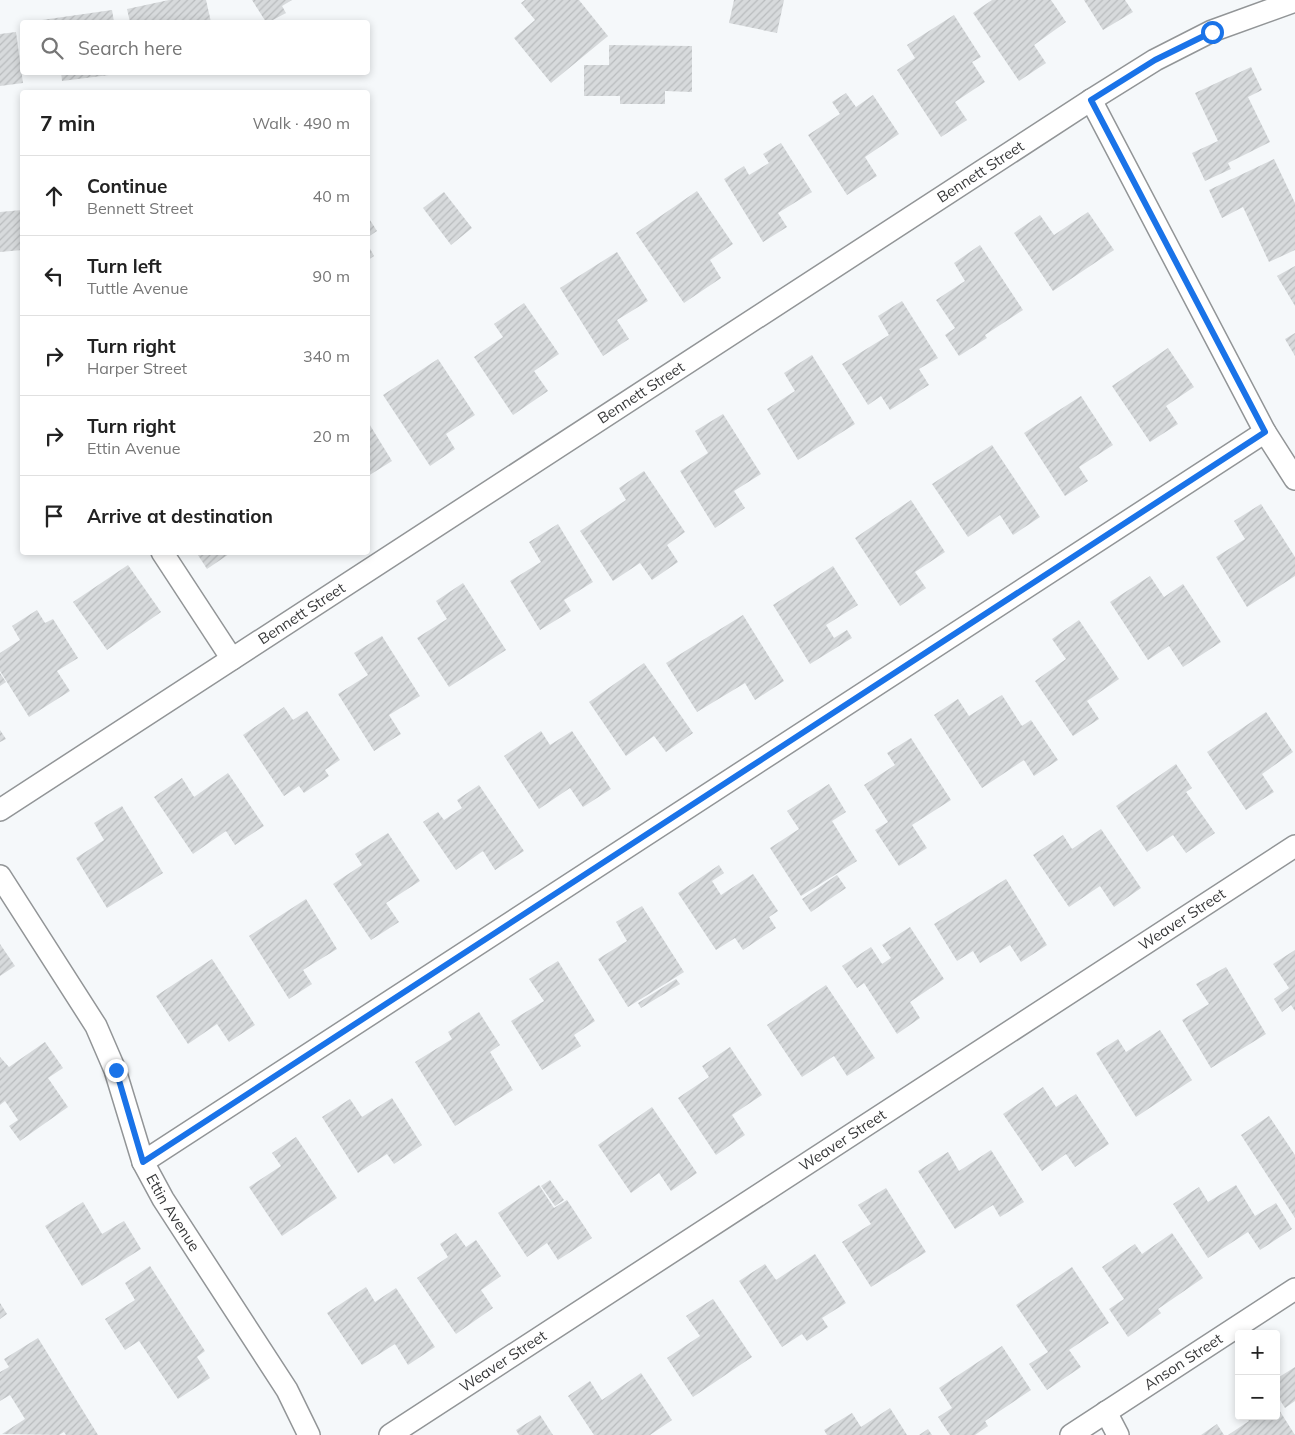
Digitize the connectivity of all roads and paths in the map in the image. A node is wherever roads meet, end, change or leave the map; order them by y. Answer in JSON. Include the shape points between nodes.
{"nodes":[{"id":1,"x":1295,"y":1,"type":"edge"},
{"id":2,"x":1091,"y":100,"type":"junction"},
{"id":3,"x":1265,"y":432,"type":"junction"},
{"id":4,"x":1295,"y":479,"type":"edge"},
{"id":5,"x":164,"y":555,"type":"edge"},
{"id":6,"x":232,"y":660,"type":"junction"},
{"id":7,"x":0,"y":810,"type":"edge"},
{"id":8,"x":1295,"y":846,"type":"edge"},
{"id":9,"x":0,"y":876,"type":"edge"},
{"id":10,"x":143,"y":1162,"type":"junction"},
{"id":11,"x":1295,"y":1289,"type":"edge"},
{"id":12,"x":1106,"y":1412,"type":"junction"},
{"id":13,"x":309,"y":1435,"type":"edge"},
{"id":14,"x":390,"y":1435,"type":"edge"},
{"id":15,"x":1071,"y":1435,"type":"edge"},
{"id":16,"x":1118,"y":1435,"type":"edge"}],
"edges":[{"from":1,"to":2,"type":"street","name":"Bennett Street","via":[[1212,32],[1155,60]]},
{"from":2,"to":3,"type":"street"},
{"from":2,"to":6,"type":"street","name":"Bennett Street"},
{"from":3,"to":4,"type":"street"},
{"from":3,"to":10,"type":"street"},
{"from":5,"to":6,"type":"street"},
{"from":6,"to":7,"type":"street","name":"Bennett Street"},
{"from":8,"to":14,"type":"street","name":"Weaver Street"},
{"from":9,"to":10,"type":"street","name":"Ettin Avenue","via":[[96,1026],[116,1070]]},
{"from":10,"to":13,"type":"street","name":"Ettin Avenue","via":[[162,1200],[287,1390]]},
{"from":11,"to":12,"type":"street","name":"Anson Street"},
{"from":12,"to":15,"type":"street","name":"Anson Street"},
{"from":12,"to":16,"type":"street"}]}
